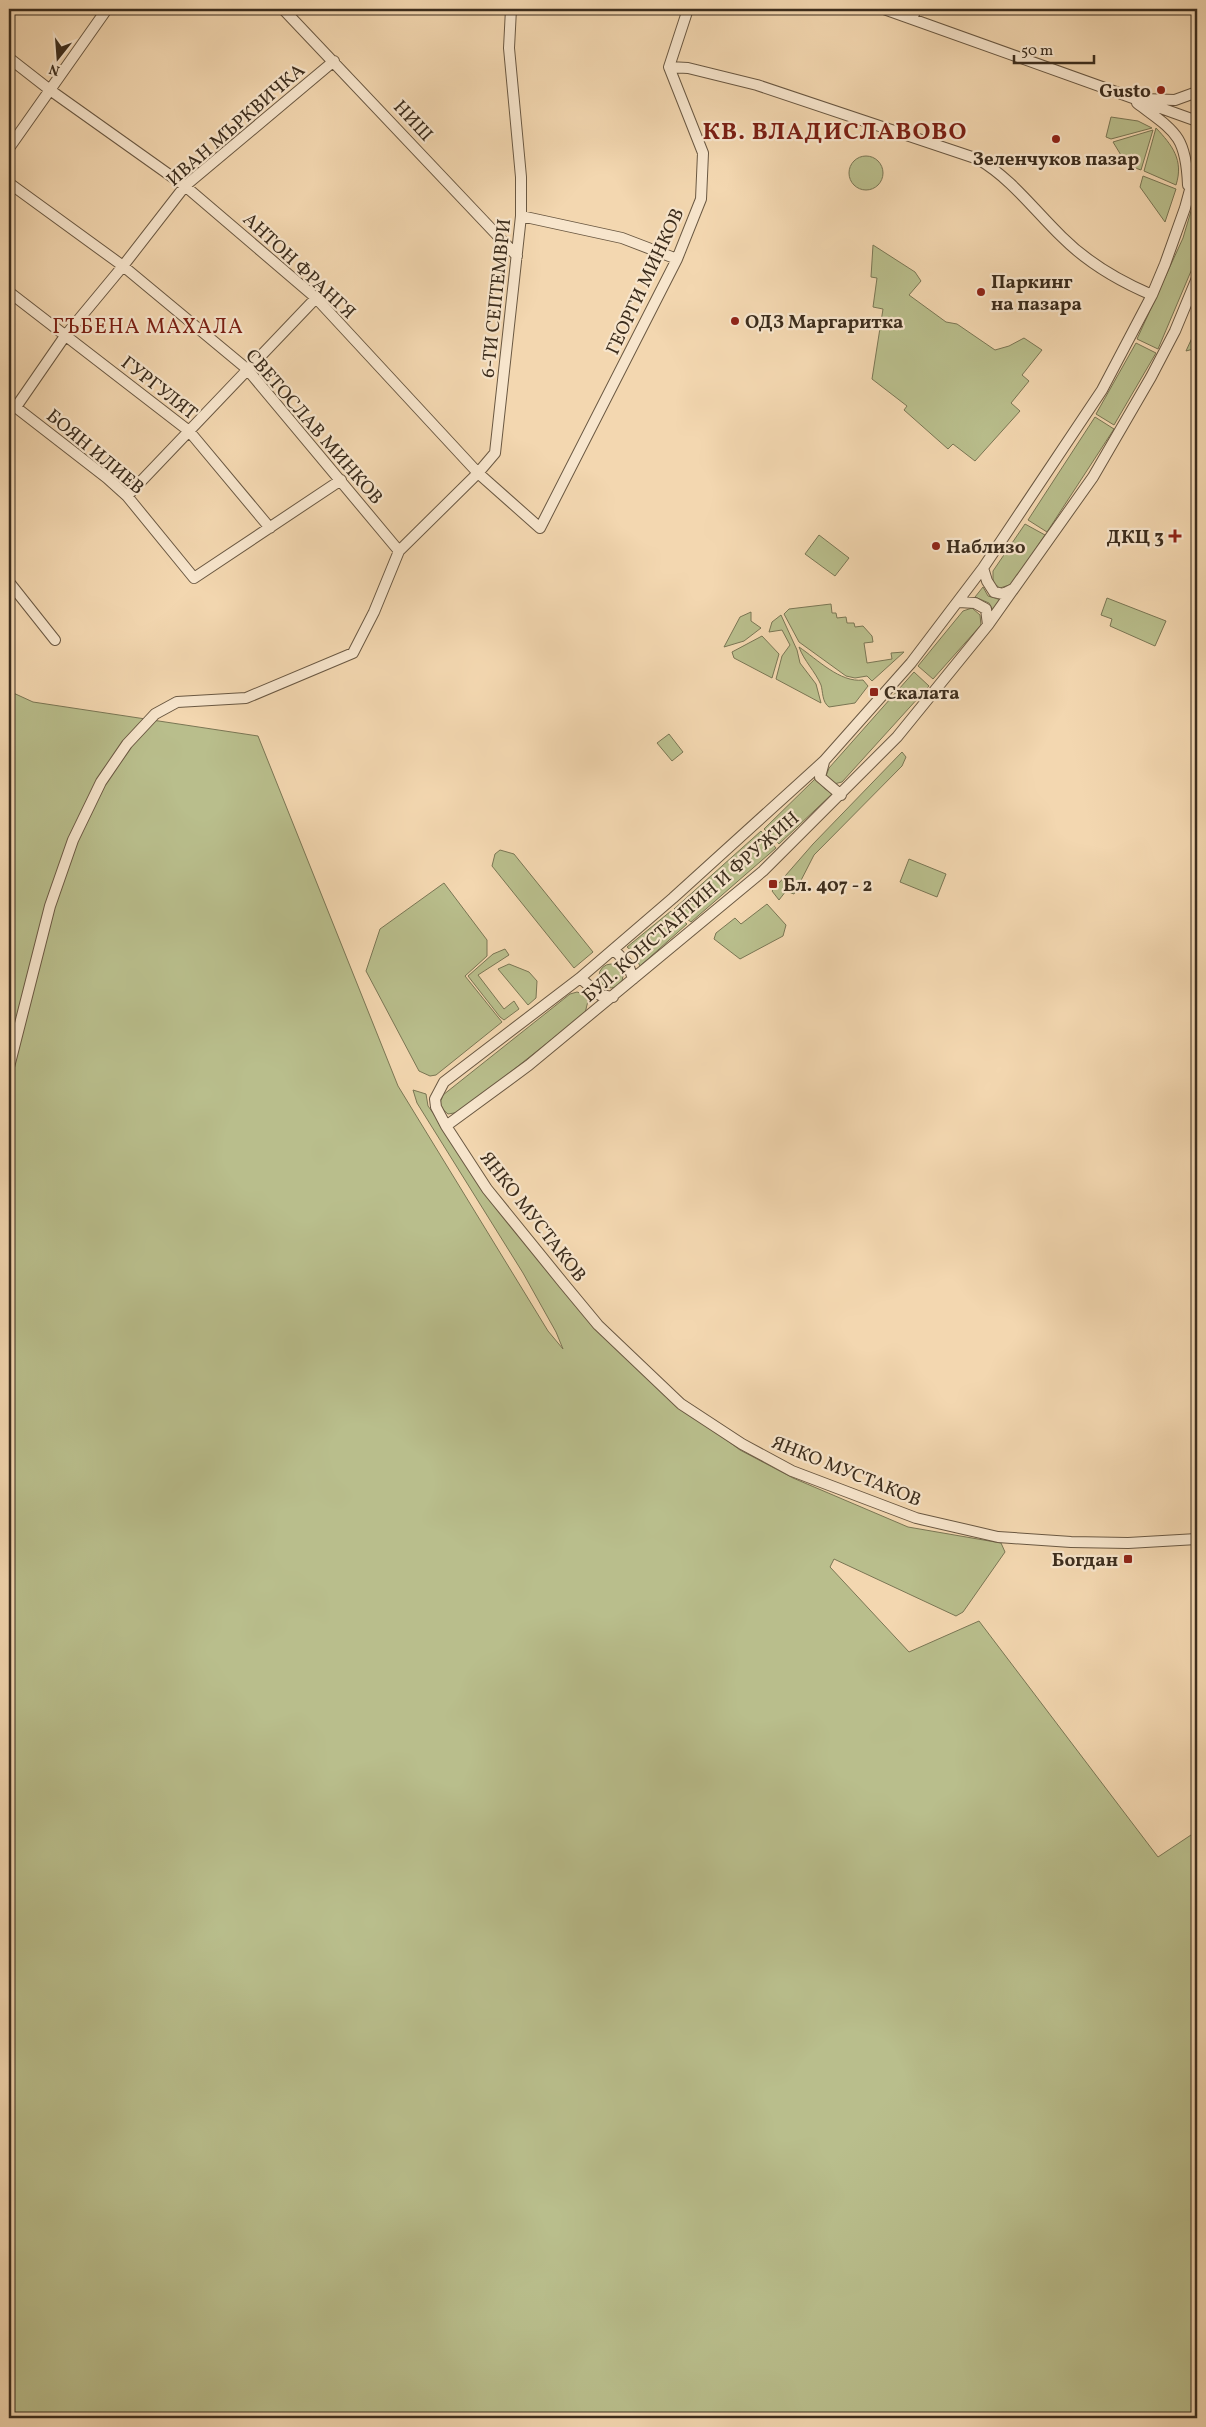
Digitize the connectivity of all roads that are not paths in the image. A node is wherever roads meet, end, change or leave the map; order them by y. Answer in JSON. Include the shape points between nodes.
{"nodes":[{"id":1,"x":107,"y":9,"type":"edge"},
{"id":2,"x":283,"y":9,"type":"edge"},
{"id":3,"x":511,"y":9,"type":"edge"},
{"id":4,"x":688,"y":9,"type":"edge"},
{"id":5,"x":884,"y":9,"type":"edge"},
{"id":6,"x":914,"y":14,"type":"edge"},
{"id":7,"x":9,"y":58,"type":"edge"},
{"id":8,"x":334,"y":61,"type":"junction"},
{"id":9,"x":669,"y":67,"type":"junction"},
{"id":10,"x":50,"y":90,"type":"junction"},
{"id":11,"x":1197,"y":92,"type":"edge"},
{"id":12,"x":1130,"y":98,"type":"junction"},
{"id":13,"x":1197,"y":121,"type":"edge"},
{"id":14,"x":9,"y":148,"type":"edge"},
{"id":15,"x":1197,"y":164,"type":"edge"},
{"id":16,"x":9,"y":183,"type":"edge"},
{"id":17,"x":185,"y":186,"type":"junction"},
{"id":18,"x":1189,"y":195,"type":"junction"},
{"id":19,"x":522,"y":216,"type":"junction"},
{"id":20,"x":517,"y":256,"type":"junction"},
{"id":21,"x":677,"y":259,"type":"junction"},
{"id":22,"x":123,"y":266,"type":"junction"},
{"id":23,"x":1197,"y":278,"type":"edge"},
{"id":24,"x":9,"y":292,"type":"edge"},
{"id":25,"x":1152,"y":295,"type":"junction"},
{"id":26,"x":316,"y":298,"type":"junction"},
{"id":27,"x":65,"y":336,"type":"junction"},
{"id":28,"x":247,"y":370,"type":"junction"},
{"id":29,"x":12,"y":405,"type":"edge"},
{"id":30,"x":189,"y":431,"type":"junction"},
{"id":31,"x":478,"y":474,"type":"junction"},
{"id":32,"x":341,"y":480,"type":"junction"},
{"id":33,"x":127,"y":496,"type":"junction"},
{"id":34,"x":270,"y":528,"type":"junction"},
{"id":35,"x":540,"y":528,"type":"joint"},
{"id":36,"x":400,"y":551,"type":"junction"},
{"id":37,"x":984,"y":568,"type":"junction"},
{"id":38,"x":9,"y":582,"type":"edge"},
{"id":39,"x":1016,"y":588,"type":"junction"},
{"id":40,"x":959,"y":602,"type":"junction"},
{"id":41,"x":988,"y":625,"type":"junction"},
{"id":42,"x":55,"y":640,"type":"dead end"},
{"id":43,"x":824,"y":761,"type":"junction"},
{"id":44,"x":841,"y":795,"type":"junction"},
{"id":45,"x":614,"y":950,"type":"junction"},
{"id":46,"x":593,"y":967,"type":"junction"},
{"id":47,"x":580,"y":978,"type":"junction"},
{"id":48,"x":633,"y":978,"type":"junction"},
{"id":49,"x":594,"y":992,"type":"junction"},
{"id":50,"x":613,"y":996,"type":"junction"},
{"id":51,"x":9,"y":1067,"type":"edge"},
{"id":52,"x":446,"y":1126,"type":"junction"},
{"id":53,"x":1197,"y":1539,"type":"edge"}],
"edges":[{"from":1,"to":10,"type":"street"},
{"from":2,"to":8,"type":"street","name":"НИШ"},
{"from":3,"to":19,"type":"street","name":"6-ТИ СЕПТЕМВРИ","via":[[509,48]]},
{"from":4,"to":9,"type":"street"},
{"from":5,"to":6,"type":"street"},
{"from":6,"to":12,"type":"street"},
{"from":7,"to":10,"type":"street","name":"АНТОН ФРАНГЯ"},
{"from":8,"to":17,"type":"street","name":"ИВАН МЪРКВИЧКА"},
{"from":8,"to":20,"type":"street","name":"НИШ"},
{"from":9,"to":21,"type":"street","name":"ГЕОРГИ МИНКОВ","via":[[703,153],[702,199]]},
{"from":9,"to":25,"type":"street","via":[[688,68],[757,85],[978,159],[999,172],[1066,241],[1120,281]]},
{"from":10,"to":14,"type":"street"},
{"from":10,"to":17,"type":"street","name":"АНТОН ФРАНГЯ"},
{"from":11,"to":12,"type":"street","via":[[1174,100]]},
{"from":12,"to":13,"type":"street"},
{"from":12,"to":18,"type":"street","via":[[1175,132],[1184,149]]},
{"from":15,"to":18,"type":"street","name":"БУЛ. КОНСТАНТИН И ФРУЖИН"},
{"from":16,"to":22,"type":"street","name":"СВЕТОСЛАВ МИНКОВ"},
{"from":17,"to":22,"type":"street","name":"ИВАН МЪРКВИЧКА"},
{"from":17,"to":26,"type":"street","name":"АНТОН ФРАНГЯ"},
{"from":18,"to":25,"type":"street","name":"БУЛ. КОНСТАНТИН И ФРУЖИН"},
{"from":19,"to":20,"type":"street","name":"6-ТИ СЕПТЕМВРИ"},
{"from":19,"to":21,"type":"street","via":[[622,238]]},
{"from":20,"to":31,"type":"street","name":"6-ТИ СЕПТЕМВРИ","via":[[495,453]]},
{"from":21,"to":35,"type":"street","name":"ГЕОРГИ МИНКОВ"},
{"from":22,"to":27,"type":"street","name":"ИВАН МЪРКВИЧКА"},
{"from":22,"to":28,"type":"street","name":"СВЕТОСЛАВ МИНКОВ"},
{"from":23,"to":39,"type":"street","name":"БУЛ. КОНСТАНТИН И ФРУЖИН","via":[[1175,331],[1121,431]]},
{"from":24,"to":27,"type":"street","name":"ГУРГУЛЯТ"},
{"from":25,"to":37,"type":"street","name":"БУЛ. КОНСТАНТИН И ФРУЖИН","via":[[1102,390]]},
{"from":26,"to":28,"type":"street"},
{"from":26,"to":31,"type":"street","name":"АНТОН ФРАНГЯ"},
{"from":27,"to":29,"type":"street","name":"ИВАН МЪРКВИЧКА"},
{"from":27,"to":30,"type":"street","name":"ГУРГУЛЯТ"},
{"from":28,"to":30,"type":"street"},
{"from":28,"to":32,"type":"street","name":"СВЕТОСЛАВ МИНКОВ"},
{"from":29,"to":33,"type":"street","name":"БОЯН ИЛИЕВ"},
{"from":30,"to":33,"type":"street"},
{"from":30,"to":34,"type":"street","name":"ГУРГУЛЯТ"},
{"from":31,"to":35,"type":"street","name":"АНТОН ФРАНГЯ"},
{"from":31,"to":36,"type":"street","name":"6-ТИ СЕПТЕМВРИ"},
{"from":32,"to":34,"type":"street"},
{"from":32,"to":36,"type":"street","name":"СВЕТОСЛАВ МИНКОВ"},
{"from":33,"to":34,"type":"street","name":"БОЯН ИЛИЕВ","via":[[194,578]]},
{"from":36,"to":51,"type":"street","via":[[353,653],[246,698],[177,702],[155,714],[128,744],[101,782],[73,840],[50,906]]},
{"from":37,"to":39,"type":"street","via":[[994,592],[1003,594]]},
{"from":37,"to":40,"type":"street","name":"БУЛ. КОНСТАНТИН И ФРУЖИН"},
{"from":38,"to":42,"type":"street"},
{"from":39,"to":41,"type":"street","name":"БУЛ. КОНСТАНТИН И ФРУЖИН"},
{"from":40,"to":41,"type":"street","via":[[975,603],[986,609]]},
{"from":40,"to":43,"type":"street","name":"БУЛ. КОНСТАНТИН И ФРУЖИН","via":[[877,703]]},
{"from":41,"to":44,"type":"street","name":"БУЛ. КОНСТАНТИН И ФРУЖИН","via":[[897,737]]},
{"from":43,"to":44,"type":"street","via":[[820,777]]},
{"from":43,"to":45,"type":"street","name":"БУЛ. КОНСТАНТИН И ФРУЖИН"},
{"from":44,"to":48,"type":"street","name":"БУЛ. КОНСТАНТИН И ФРУЖИН","via":[[763,871]]},
{"from":45,"to":46,"type":"street"},
{"from":45,"to":48,"type":"street","via":[[628,964]]},
{"from":46,"to":47,"type":"street"},
{"from":46,"to":49,"type":"street","via":[[590,976]]},
{"from":47,"to":49,"type":"street"},
{"from":47,"to":52,"type":"street","name":"БУЛ. КОНСТАНТИН И ФРУЖИН","via":[[444,1082],[435,1099]]},
{"from":48,"to":50,"type":"street","name":"БУЛ. КОНСТАНТИН И ФРУЖИН"},
{"from":49,"to":50,"type":"street"},
{"from":50,"to":52,"type":"street","name":"БУЛ. КОНСТАНТИН И ФРУЖИН","via":[[529,1065]]},
{"from":52,"to":53,"type":"street","name":"ЯНКО МУСТАКОВ","via":[[487,1188],[598,1324],[681,1404],[742,1444],[792,1471],[916,1518],[998,1538],[1128,1543]]}]}
